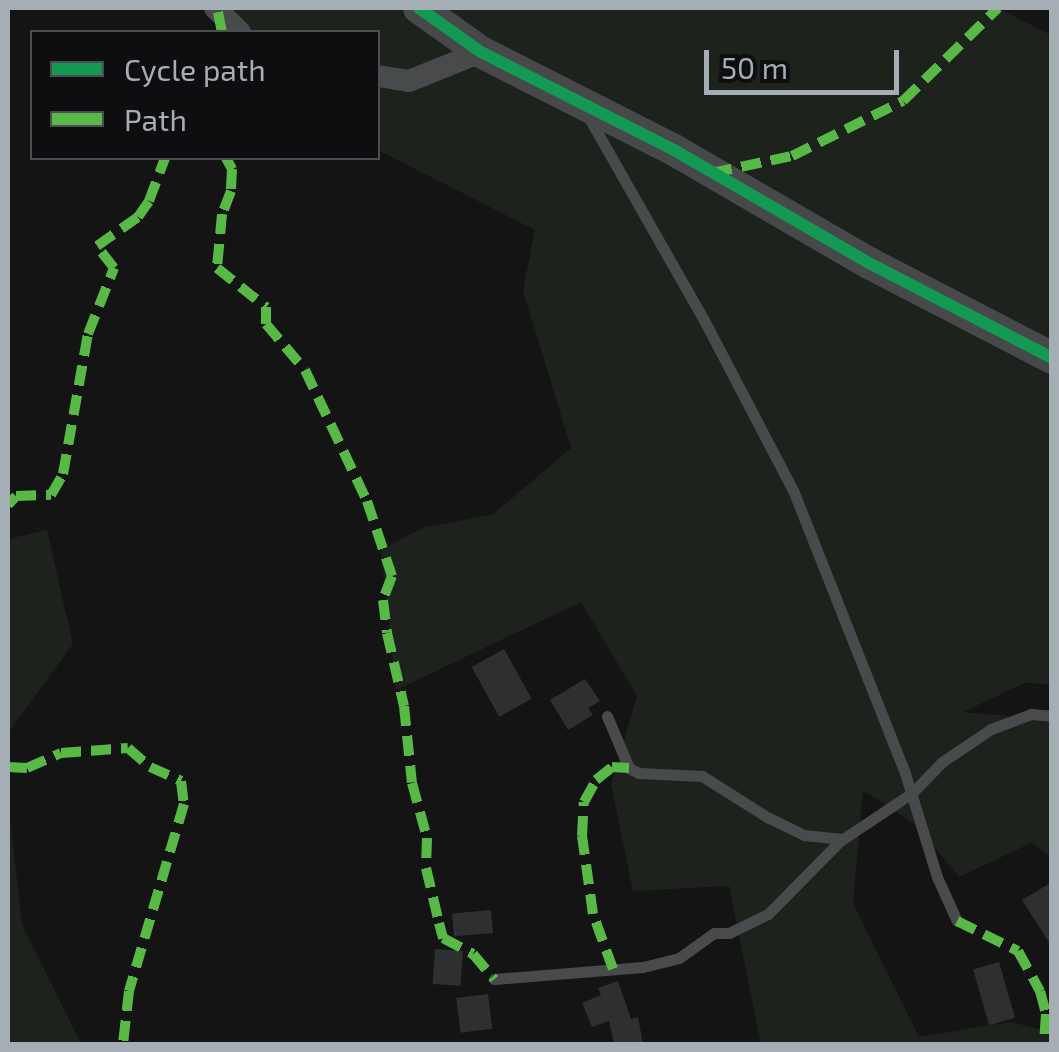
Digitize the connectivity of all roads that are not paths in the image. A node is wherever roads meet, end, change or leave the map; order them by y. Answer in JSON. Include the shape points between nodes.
{"nodes":[{"id":1,"x":215,"y":8,"type":"edge"},
{"id":2,"x":419,"y":8,"type":"edge"},
{"id":3,"x":238,"y":30,"type":"edge"},
{"id":4,"x":481,"y":52,"type":"junction"},
{"id":5,"x":380,"y":76,"type":"edge"},
{"id":6,"x":582,"y":104,"type":"junction"},
{"id":7,"x":1052,"y":358,"type":"edge"},
{"id":8,"x":607,"y":716,"type":"dead end"},
{"id":9,"x":1052,"y":716,"type":"edge"},
{"id":10,"x":912,"y":794,"type":"junction"},
{"id":11,"x":842,"y":839,"type":"junction"},
{"id":12,"x":957,"y":921,"type":"dead end"},
{"id":13,"x":494,"y":979,"type":"dead end"}],
"edges":[{"from":1,"to":3,"type":"street"},
{"from":2,"to":4,"type":"street"},
{"from":4,"to":5,"type":"street","via":[[409,80]]},
{"from":4,"to":6,"type":"street"},
{"from":6,"to":7,"type":"street"},
{"from":6,"to":10,"type":"lane","via":[[794,490]]},
{"from":8,"to":11,"type":"lane","via":[[629,768],[702,776],[792,829]]},
{"from":9,"to":10,"type":"lane","via":[[1031,714],[991,729],[942,762]]},
{"from":10,"to":11,"type":"lane"},
{"from":10,"to":12,"type":"lane"},
{"from":11,"to":13,"type":"lane","via":[[768,914],[730,933],[714,933],[679,958]]}]}
